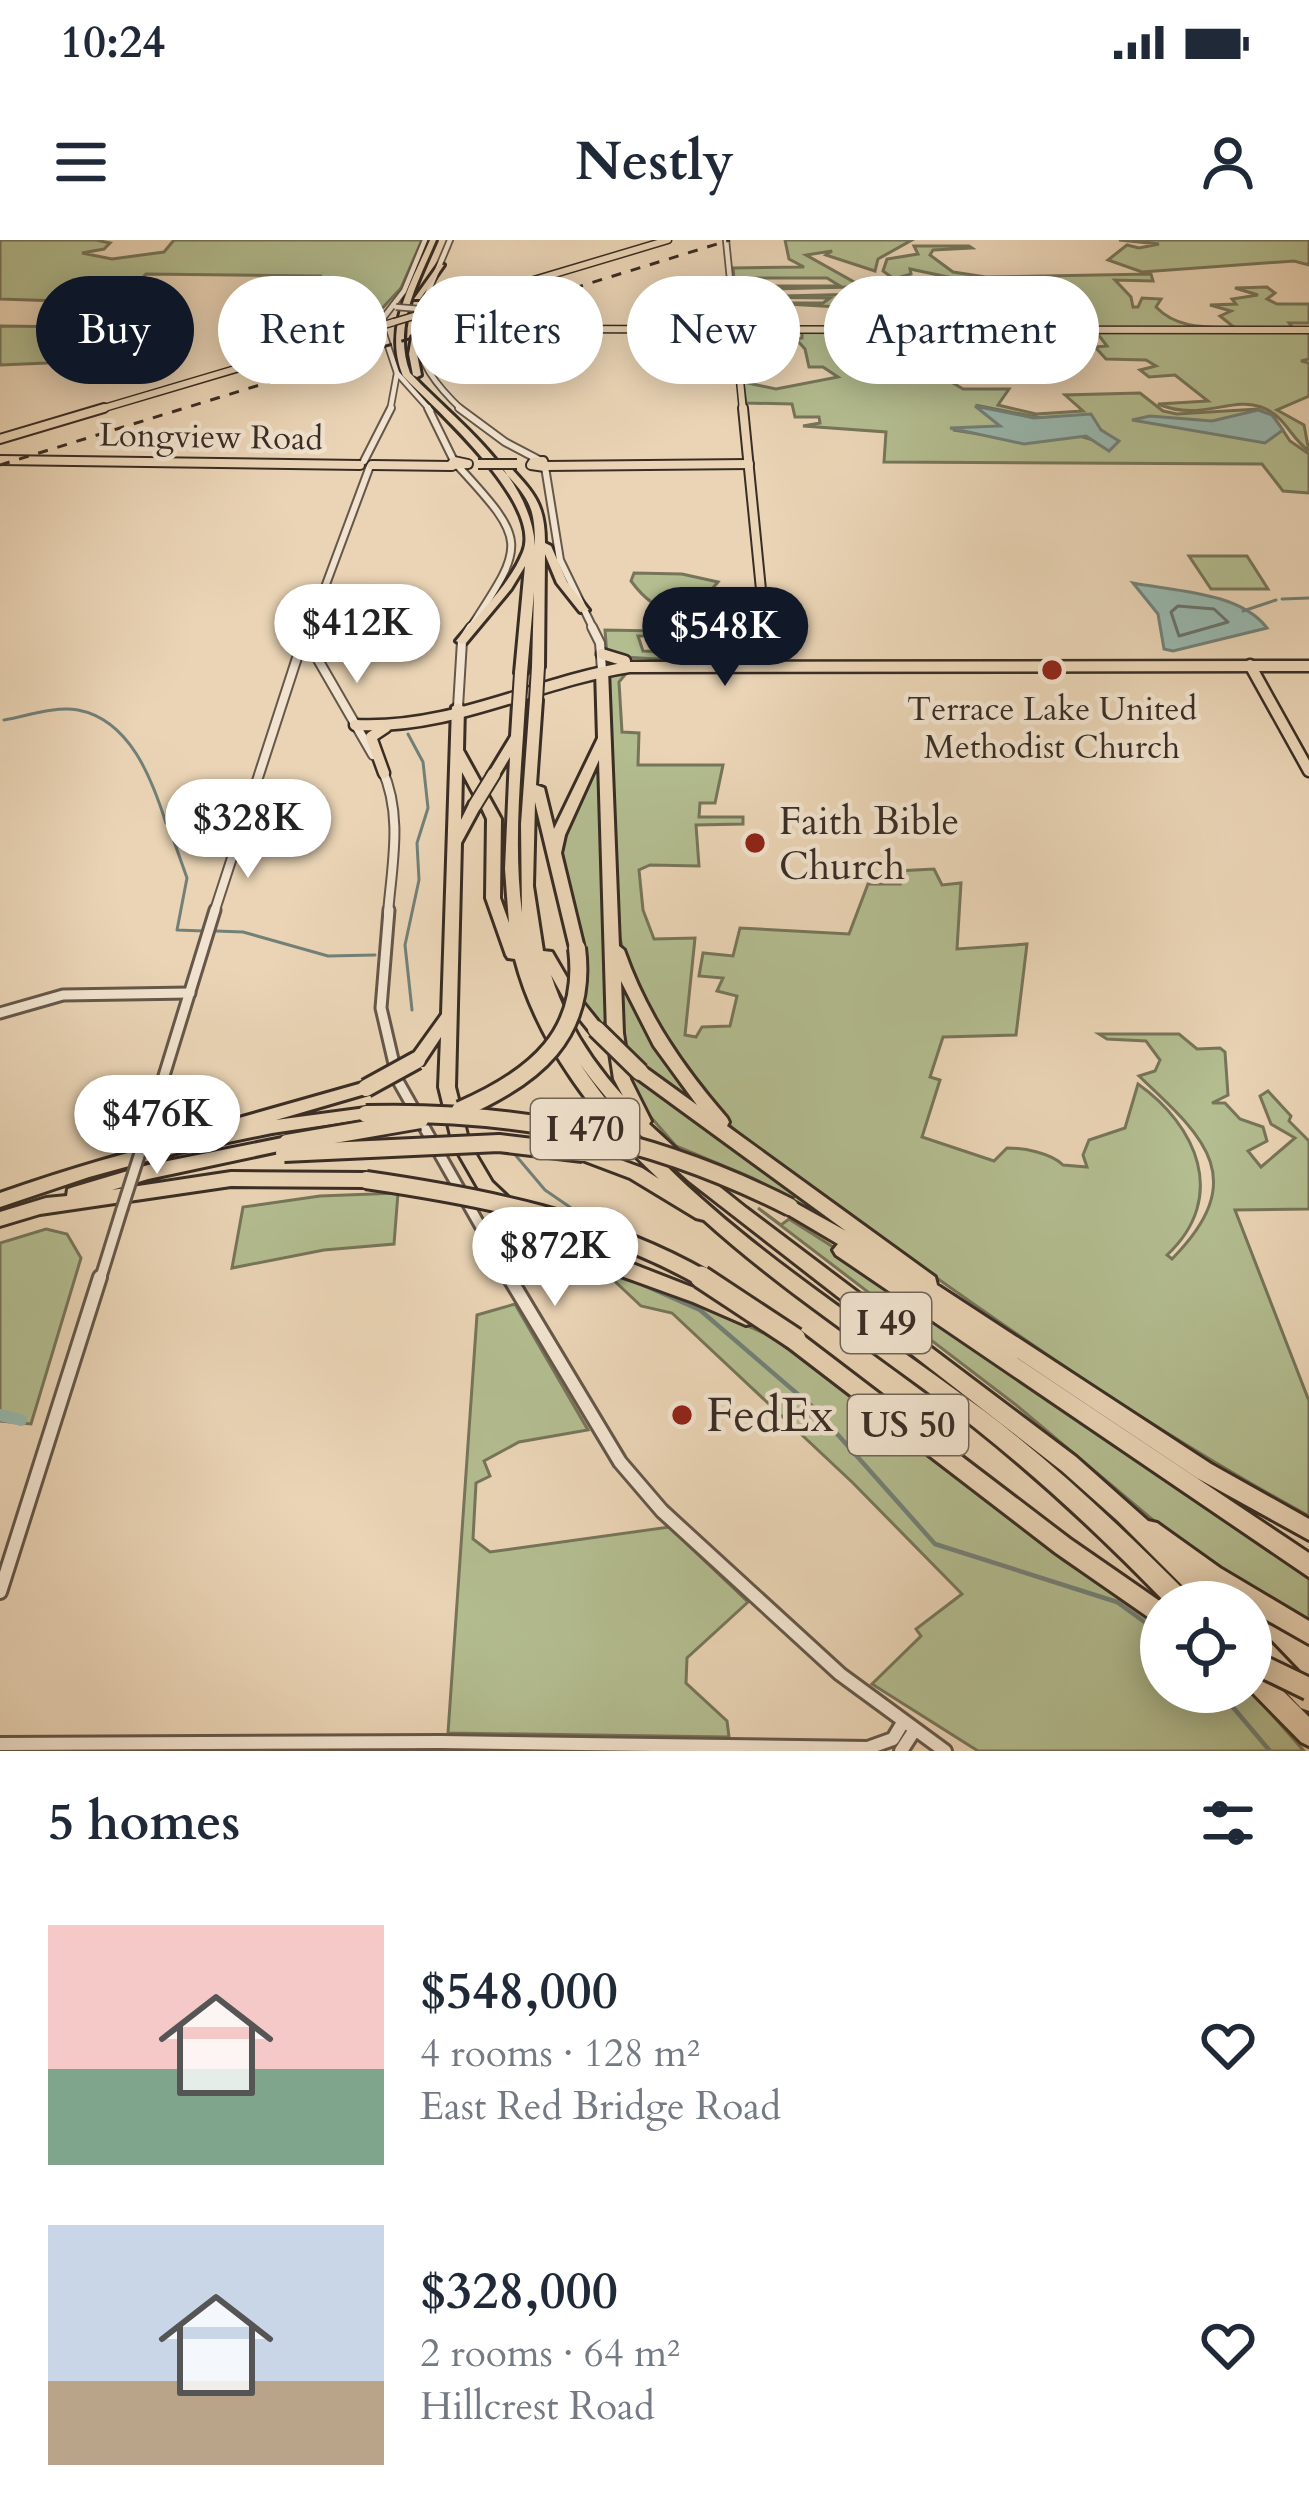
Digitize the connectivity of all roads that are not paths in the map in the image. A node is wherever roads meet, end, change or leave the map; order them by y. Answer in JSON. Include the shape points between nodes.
{"nodes":[{"id":1,"x":433,"y":240,"type":"edge"},
{"id":2,"x":450,"y":240,"type":"edge"},
{"id":3,"x":668,"y":240,"type":"edge"},
{"id":4,"x":726,"y":240,"type":"edge"},
{"id":5,"x":441,"y":265,"type":"junction"},
{"id":6,"x":423,"y":276,"type":"edge"},
{"id":7,"x":433,"y":276,"type":"edge"},
{"id":8,"x":436,"y":276,"type":"edge"},
{"id":9,"x":548,"y":276,"type":"edge"},
{"id":10,"x":730,"y":276,"type":"edge"},
{"id":11,"x":396,"y":304,"type":"junction"},
{"id":12,"x":411,"y":307,"type":"edge"},
{"id":13,"x":387,"y":312,"type":"edge"},
{"id":14,"x":411,"y":318,"type":"edge"},
{"id":15,"x":800,"y":329,"type":"edge"},
{"id":16,"x":1309,"y":330,"type":"edge"},
{"id":17,"x":387,"y":344,"type":"edge"},
{"id":18,"x":411,"y":363,"type":"edge"},
{"id":19,"x":397,"y":373,"type":"junction"},
{"id":20,"x":218,"y":375,"type":"edge"},
{"id":21,"x":426,"y":384,"type":"edge"},
{"id":22,"x":436,"y":384,"type":"edge"},
{"id":23,"x":741,"y":384,"type":"edge"},
{"id":24,"x":430,"y":410,"type":"junction"},
{"id":25,"x":454,"y":425,"type":"junction"},
{"id":26,"x":0,"y":440,"type":"edge"},
{"id":27,"x":0,"y":458,"type":"edge"},
{"id":28,"x":463,"y":464,"type":"junction"},
{"id":29,"x":535,"y":464,"type":"junction"},
{"id":30,"x":749,"y":464,"type":"junction"},
{"id":31,"x":367,"y":465,"type":"junction"},
{"id":32,"x":543,"y":540,"type":"junction"},
{"id":33,"x":529,"y":551,"type":"junction"},
{"id":34,"x":584,"y":610,"type":"junction"},
{"id":35,"x":311,"y":618,"type":"junction"},
{"id":36,"x":462,"y":640,"type":"junction"},
{"id":37,"x":602,"y":663,"type":"junction"},
{"id":38,"x":689,"y":664,"type":"junction"},
{"id":39,"x":769,"y":665,"type":"junction"},
{"id":40,"x":1250,"y":665,"type":"junction"},
{"id":41,"x":1309,"y":666,"type":"edge"},
{"id":42,"x":458,"y":715,"type":"junction"},
{"id":43,"x":355,"y":725,"type":"junction"},
{"id":44,"x":389,"y":726,"type":"junction"},
{"id":45,"x":605,"y":730,"type":"junction"},
{"id":46,"x":518,"y":731,"type":"junction"},
{"id":47,"x":457,"y":749,"type":"junction"},
{"id":48,"x":1309,"y":771,"type":"edge"},
{"id":49,"x":384,"y":773,"type":"junction"},
{"id":50,"x":532,"y":773,"type":"junction"},
{"id":51,"x":453,"y":854,"type":"junction"},
{"id":52,"x":553,"y":860,"type":"junction"},
{"id":53,"x":532,"y":926,"type":"junction"},
{"id":54,"x":612,"y":936,"type":"junction"},
{"id":55,"x":524,"y":969,"type":"junction"},
{"id":56,"x":190,"y":993,"type":"junction"},
{"id":57,"x":449,"y":1009,"type":"junction"},
{"id":58,"x":0,"y":1013,"type":"edge"},
{"id":59,"x":649,"y":1135,"type":"junction"},
{"id":60,"x":733,"y":1135,"type":"junction"},
{"id":61,"x":172,"y":1147,"type":"junction"},
{"id":62,"x":286,"y":1148,"type":"junction"},
{"id":63,"x":0,"y":1200,"type":"edge"},
{"id":64,"x":40,"y":1207,"type":"junction"},
{"id":65,"x":0,"y":1219,"type":"edge"},
{"id":66,"x":810,"y":1219,"type":"junction"},
{"id":67,"x":720,"y":1222,"type":"junction"},
{"id":68,"x":959,"y":1306,"type":"junction"},
{"id":69,"x":795,"y":1339,"type":"junction"},
{"id":70,"x":1197,"y":1489,"type":"junction"},
{"id":71,"x":1122,"y":1512,"type":"junction"},
{"id":72,"x":1309,"y":1529,"type":"edge"},
{"id":73,"x":1309,"y":1556,"type":"edge"},
{"id":74,"x":1309,"y":1566,"type":"edge"},
{"id":75,"x":1157,"y":1581,"type":"edge"},
{"id":76,"x":1193,"y":1581,"type":"edge"},
{"id":77,"x":0,"y":1592,"type":"edge"},
{"id":78,"x":1140,"y":1600,"type":"edge"},
{"id":79,"x":1309,"y":1633,"type":"edge"},
{"id":80,"x":1272,"y":1661,"type":"edge"},
{"id":81,"x":1272,"y":1670,"type":"edge"},
{"id":82,"x":1309,"y":1689,"type":"edge"},
{"id":83,"x":1272,"y":1696,"type":"edge"},
{"id":84,"x":1309,"y":1700,"type":"edge"},
{"id":85,"x":908,"y":1727,"type":"junction"},
{"id":86,"x":1309,"y":1734,"type":"edge"},
{"id":87,"x":0,"y":1744,"type":"edge"},
{"id":88,"x":871,"y":1750,"type":"edge"},
{"id":89,"x":902,"y":1751,"type":"edge"},
{"id":90,"x":945,"y":1751,"type":"edge"}],
"edges":[{"from":1,"to":6,"type":"highway"},
{"from":1,"to":11,"type":"street"},
{"from":1,"to":25,"type":"highway","number":"I 49","via":[[396,351],[406,374]]},
{"from":2,"to":5,"type":"street"},
{"from":3,"to":9,"type":"main road"},
{"from":4,"to":10,"type":"street"},
{"from":5,"to":7,"type":"highway"},
{"from":5,"to":8,"type":"street"},
{"from":11,"to":12,"type":"street","bridge":true},
{"from":11,"to":13,"type":"street"},
{"from":14,"to":18,"type":"highway","via":[[403,346]]},
{"from":15,"to":16,"type":"main road"},
{"from":17,"to":19,"type":"street"},
{"from":19,"to":24,"type":"street"},
{"from":19,"to":31,"type":"street"},
{"from":20,"to":26,"type":"main road"},
{"from":21,"to":32,"type":"highway","number":"I 49","via":[[530,494]]},
{"from":22,"to":29,"type":"street"},
{"from":23,"to":30,"type":"main road"},
{"from":24,"to":25,"type":"highway"},
{"from":24,"to":28,"type":"street"},
{"from":25,"to":33,"type":"highway","number":"I 49","via":[[509,485],[526,519]]},
{"from":27,"to":31,"type":"main road","name":"Longview Road"},
{"from":28,"to":29,"type":"main road","name":"Longview Road","bridge":true},
{"from":28,"to":31,"type":"main road","name":"Longview Road"},
{"from":28,"to":31,"type":"main road","name":"Longview Road"},
{"from":28,"to":36,"type":"street","via":[[506,518],[512,549],[503,578]]},
{"from":29,"to":30,"type":"main road","name":"Longview Road"},
{"from":29,"to":34,"type":"street","via":[[560,560]]},
{"from":30,"to":39,"type":"main road"},
{"from":31,"to":35,"type":"street"},
{"from":32,"to":34,"type":"highway"},
{"from":32,"to":50,"type":"highway","number":"I 49","bridge":true},
{"from":33,"to":36,"type":"highway"},
{"from":33,"to":46,"type":"highway","number":"I 49","bridge":true},
{"from":34,"to":37,"type":"street"},
{"from":35,"to":43,"type":"street","via":[[313,651]]},
{"from":35,"to":56,"type":"street"},
{"from":36,"to":42,"type":"street"},
{"from":37,"to":38,"type":"main road"},
{"from":37,"to":38,"type":"main road"},
{"from":37,"to":42,"type":"main road"},
{"from":37,"to":45,"type":"highway"},
{"from":38,"to":39,"type":"main road"},
{"from":39,"to":40,"type":"main road"},
{"from":40,"to":41,"type":"main road"},
{"from":40,"to":48,"type":"main road"},
{"from":42,"to":43,"type":"main road"},
{"from":42,"to":44,"type":"main road"},
{"from":42,"to":47,"type":"highway"},
{"from":43,"to":44,"type":"main road"},
{"from":43,"to":49,"type":"street"},
{"from":44,"to":49,"type":"main road","via":[[371,737]]},
{"from":45,"to":52,"type":"highway"},
{"from":45,"to":54,"type":"highway"},
{"from":46,"to":51,"type":"highway","bridge":true},
{"from":46,"to":55,"type":"highway","number":"I 49","via":[[513,896]]},
{"from":47,"to":51,"type":"highway"},
{"from":47,"to":55,"type":"highway","via":[[491,808],[493,898]]},
{"from":49,"to":85,"type":"street","via":[[396,817],[382,1024],[398,1081],[620,1462],[715,1561]]},
{"from":50,"to":52,"type":"highway"},
{"from":50,"to":53,"type":"highway","number":"I 49"},
{"from":51,"to":57,"type":"highway"},
{"from":52,"to":62,"type":"highway","bridge":true,"via":[[581,976],[574,1015],[555,1047],[505,1090],[445,1115]]},
{"from":53,"to":59,"type":"highway","number":"I 49","via":[[574,1041]]},
{"from":53,"to":60,"type":"highway","bridge":true,"via":[[596,1029],[640,1072]]},
{"from":54,"to":59,"type":"highway","via":[[618,1064]]},
{"from":54,"to":60,"type":"highway","via":[[654,1038]]},
{"from":55,"to":67,"type":"highway","number":"I 49","via":[[582,1083]]},
{"from":56,"to":58,"type":"street","via":[[63,995]]},
{"from":56,"to":77,"type":"street","bridge":true},
{"from":57,"to":61,"type":"highway","bridge":true,"via":[[416,1060],[366,1088]]},
{"from":57,"to":69,"type":"highway","bridge":true,"via":[[453,1123],[467,1154],[516,1214],[593,1262]]},
{"from":59,"to":71,"type":"highway","number":"I 49"},
{"from":60,"to":68,"type":"highway"},
{"from":61,"to":63,"type":"highway","number":"I 470"},
{"from":61,"to":66,"type":"highway","number":"I 470","bridge":true,"via":[[365,1114],[492,1115],[591,1130],[689,1158]]},
{"from":62,"to":64,"type":"highway","via":[[109,1183]]},
{"from":62,"to":67,"type":"highway","bridge":true,"via":[[500,1143],[583,1153]]},
{"from":64,"to":65,"type":"highway"},
{"from":64,"to":69,"type":"highway","number":"US 50","bridge":true,"via":[[231,1179],[366,1180],[531,1209],[609,1235],[704,1279]]},
{"from":66,"to":68,"type":"highway","number":"I 470"},
{"from":66,"to":70,"type":"highway","via":[[868,1268]]},
{"from":67,"to":75,"type":"highway","number":"I 49","via":[[984,1424]]},
{"from":68,"to":72,"type":"highway","number":"I 470","via":[[1204,1471]]},
{"from":69,"to":78,"type":"highway","number":"US 50"},
{"from":70,"to":73,"type":"highway"},
{"from":70,"to":74,"type":"highway"},
{"from":71,"to":76,"type":"highway","number":"I 49"},
{"from":71,"to":79,"type":"highway"},
{"from":80,"to":84,"type":"highway"},
{"from":81,"to":82,"type":"highway","bridge":true},
{"from":83,"to":86,"type":"highway"},
{"from":85,"to":88,"type":"street"},
{"from":85,"to":89,"type":"street"},
{"from":85,"to":90,"type":"street"},
{"from":87,"to":88,"type":"street"}]}
